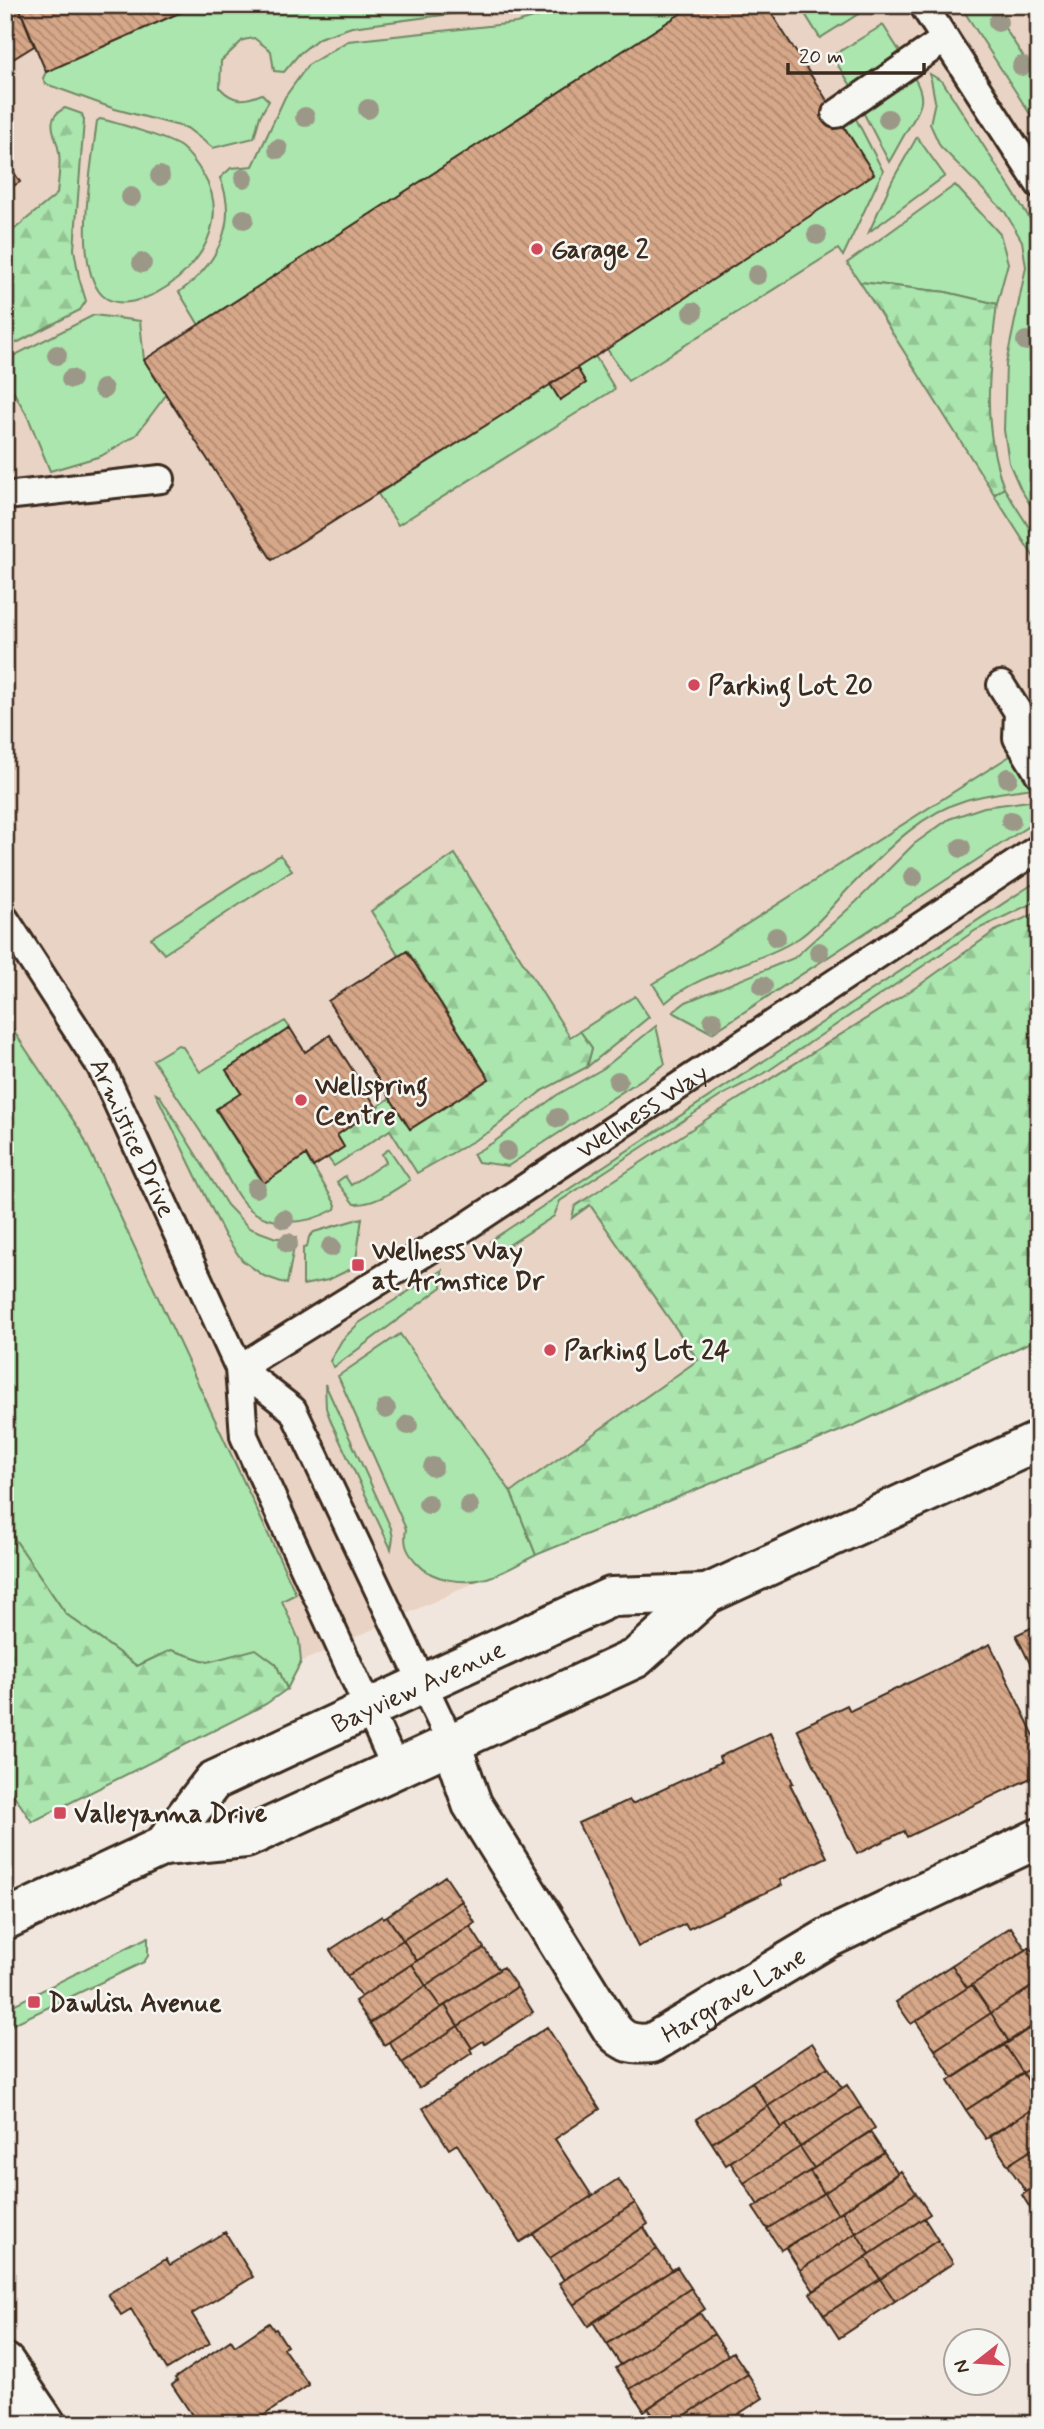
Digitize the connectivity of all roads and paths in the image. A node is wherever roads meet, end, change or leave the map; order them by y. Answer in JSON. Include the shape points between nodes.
{"nodes":[{"id":1,"x":923,"y":5,"type":"edge"},
{"id":2,"x":945,"y":39,"type":"junction"},
{"id":3,"x":836,"y":114,"type":"dead end"},
{"id":4,"x":1039,"y":184,"type":"edge"},
{"id":5,"x":161,"y":479,"type":"dead end"},
{"id":6,"x":5,"y":496,"type":"edge"},
{"id":7,"x":1001,"y":685,"type":"dead end"},
{"id":8,"x":1028,"y":716,"type":"edge"},
{"id":9,"x":1039,"y":774,"type":"edge"},
{"id":10,"x":1039,"y":848,"type":"edge"},
{"id":11,"x":5,"y":919,"type":"edge"},
{"id":12,"x":239,"y":1368,"type":"junction"},
{"id":13,"x":1039,"y":1441,"type":"edge"},
{"id":14,"x":707,"y":1594,"type":"junction"},
{"id":15,"x":423,"y":1684,"type":"junction"},
{"id":16,"x":368,"y":1709,"type":"junction"},
{"id":17,"x":451,"y":1743,"type":"junction"},
{"id":18,"x":396,"y":1769,"type":"junction"},
{"id":19,"x":1039,"y":1838,"type":"edge"},
{"id":20,"x":163,"y":1846,"type":"junction"},
{"id":21,"x":5,"y":1920,"type":"edge"},
{"id":22,"x":5,"y":2363,"type":"edge"},
{"id":23,"x":46,"y":2424,"type":"edge"}],
"edges":[{"from":1,"to":2,"type":"lane"},
{"from":2,"to":3,"type":"lane"},
{"from":2,"to":4,"type":"lane"},
{"from":5,"to":6,"type":"lane"},
{"from":7,"to":8,"type":"lane"},
{"from":8,"to":9,"type":"lane","via":[[1017,738]]},
{"from":10,"to":12,"type":"lane","name":"Wellness Way","via":[[454,1234]]},
{"from":11,"to":12,"type":"lane","name":"Armistice Drive","via":[[101,1067]]},
{"from":12,"to":15,"type":"lane","name":"Armistice Drive","via":[[293,1410]]},
{"from":12,"to":16,"type":"lane","name":"Armistice Drive","via":[[244,1436]]},
{"from":13,"to":14,"type":"main road","name":"Bayview Avenue"},
{"from":14,"to":15,"type":"main road","name":"Bayview Avenue","via":[[611,1597]]},
{"from":14,"to":17,"type":"main road","name":"Bayview Avenue","via":[[636,1658]]},
{"from":15,"to":16,"type":"main road","name":"Bayview Avenue"},
{"from":15,"to":17,"type":"lane","name":"Armistice Drive"},
{"from":16,"to":18,"type":"lane","name":"Armistice Drive"},
{"from":16,"to":20,"type":"main road","name":"Bayview Avenue","via":[[213,1781]]},
{"from":17,"to":18,"type":"main road","name":"Bayview Avenue"},
{"from":17,"to":19,"type":"main road","name":"Hargrave Lane","via":[[472,1804],[612,2029],[628,2043],[652,2043],[828,1938]]},
{"from":18,"to":20,"type":"main road","name":"Bayview Avenue","via":[[246,1838]]},
{"from":20,"to":21,"type":"main road","name":"Bayview Avenue"},
{"from":22,"to":23,"type":"main road"}]}
